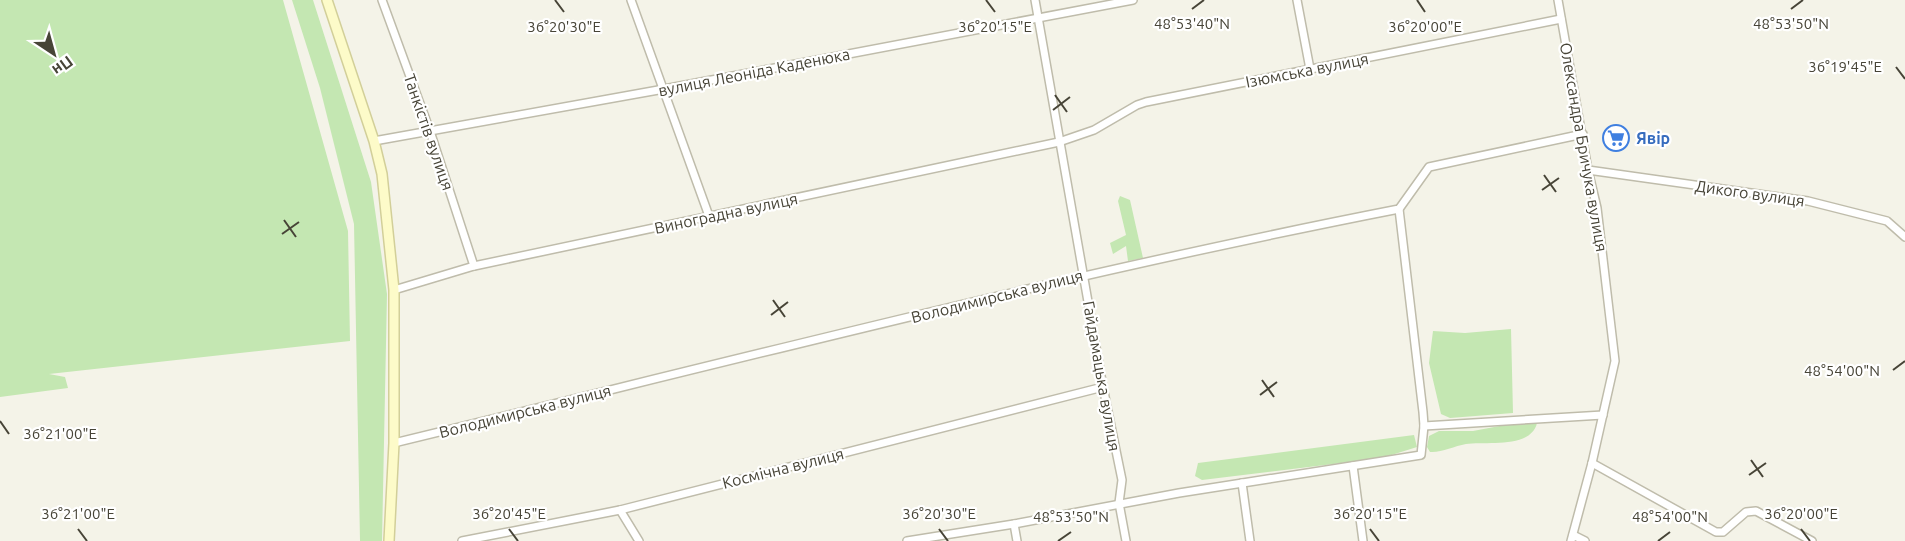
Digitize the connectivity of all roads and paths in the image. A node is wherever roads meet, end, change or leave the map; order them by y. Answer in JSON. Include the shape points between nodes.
{"nodes":[{"id":1,"x":327,"y":0,"type":"edge"},
{"id":2,"x":382,"y":0,"type":"edge"},
{"id":3,"x":631,"y":0,"type":"edge"},
{"id":4,"x":1035,"y":0,"type":"edge"},
{"id":5,"x":1133,"y":0,"type":"edge"},
{"id":6,"x":1297,"y":0,"type":"edge"},
{"id":7,"x":1558,"y":0,"type":"edge"},
{"id":8,"x":1038,"y":17,"type":"junction"},
{"id":9,"x":1562,"y":19,"type":"junction"},
{"id":10,"x":1310,"y":69,"type":"junction"},
{"id":11,"x":664,"y":89,"type":"junction"},
{"id":12,"x":430,"y":131,"type":"junction"},
{"id":13,"x":1583,"y":134,"type":"junction"},
{"id":14,"x":374,"y":141,"type":"junction"},
{"id":15,"x":1059,"y":142,"type":"junction"},
{"id":16,"x":1588,"y":170,"type":"junction"},
{"id":17,"x":1399,"y":209,"type":"junction"},
{"id":18,"x":709,"y":216,"type":"junction"},
{"id":19,"x":1905,"y":237,"type":"edge"},
{"id":20,"x":474,"y":266,"type":"junction"},
{"id":21,"x":1084,"y":274,"type":"junction"},
{"id":22,"x":394,"y":290,"type":"junction"},
{"id":23,"x":1103,"y":387,"type":"junction"},
{"id":24,"x":1603,"y":414,"type":"junction"},
{"id":25,"x":1424,"y":426,"type":"junction"},
{"id":26,"x":394,"y":443,"type":"junction"},
{"id":27,"x":1592,"y":463,"type":"junction"},
{"id":28,"x":1353,"y":466,"type":"junction"},
{"id":29,"x":1242,"y":483,"type":"junction"},
{"id":30,"x":1119,"y":503,"type":"junction"},
{"id":31,"x":620,"y":510,"type":"junction"},
{"id":32,"x":1014,"y":524,"type":"junction"},
{"id":33,"x":1572,"y":538,"type":"edge"},
{"id":34,"x":389,"y":541,"type":"edge"},
{"id":35,"x":462,"y":541,"type":"edge"},
{"id":36,"x":639,"y":541,"type":"edge"},
{"id":37,"x":907,"y":541,"type":"edge"},
{"id":38,"x":1017,"y":541,"type":"edge"},
{"id":39,"x":1126,"y":541,"type":"edge"},
{"id":40,"x":1250,"y":541,"type":"edge"},
{"id":41,"x":1363,"y":541,"type":"edge"},
{"id":42,"x":1585,"y":541,"type":"edge"},
{"id":43,"x":1812,"y":541,"type":"edge"}],
"edges":[{"from":1,"to":14,"type":"street"},
{"from":2,"to":12,"type":"street","name":"Танкістів вулиця"},
{"from":3,"to":11,"type":"street"},
{"from":4,"to":8,"type":"street","name":"Гайдамацька вулиця"},
{"from":5,"to":8,"type":"street","name":"вулиця Леоніда Каденюка"},
{"from":6,"to":10,"type":"street"},
{"from":7,"to":9,"type":"street","name":"Олександра Бричука вулиця"},
{"from":8,"to":11,"type":"street","name":"вулиця Леоніда Каденюка"},
{"from":8,"to":15,"type":"street","name":"Гайдамацька вулиця"},
{"from":9,"to":10,"type":"street","name":"Ізюмська вулиця"},
{"from":9,"to":13,"type":"street","name":"Олександра Бричука вулиця"},
{"from":10,"to":15,"type":"street","name":"Ізюмська вулиця","via":[[1137,105],[1094,130]]},
{"from":11,"to":12,"type":"street","name":"вулиця Леоніда Каденюка"},
{"from":11,"to":18,"type":"street"},
{"from":12,"to":14,"type":"street","name":"вулиця Леоніда Каденюка"},
{"from":12,"to":20,"type":"street","name":"Танкістів вулиця"},
{"from":13,"to":16,"type":"street","name":"Олександра Бричука вулиця"},
{"from":13,"to":17,"type":"street","via":[[1429,167]]},
{"from":14,"to":22,"type":"street","via":[[382,174]]},
{"from":15,"to":18,"type":"street","name":"Виноградна вулиця"},
{"from":15,"to":21,"type":"street","name":"Гайдамацька вулиця"},
{"from":16,"to":19,"type":"street","name":"Дикого вулиця","via":[[1808,201],[1887,220]]},
{"from":16,"to":24,"type":"street","name":"Олександра Бричука вулиця","via":[[1597,208],[1615,361]]},
{"from":17,"to":21,"type":"street","name":"Володимирська вулиця"},
{"from":17,"to":25,"type":"street"},
{"from":18,"to":20,"type":"street","name":"Виноградна вулиця"},
{"from":20,"to":22,"type":"street","name":"Виноградна вулиця"},
{"from":21,"to":23,"type":"street","name":"Гайдамацька вулиця"},
{"from":21,"to":26,"type":"street","name":"Володимирська вулиця"},
{"from":22,"to":26,"type":"street"},
{"from":23,"to":30,"type":"street","name":"Гайдамацька вулиця","via":[[1122,480]]},
{"from":23,"to":31,"type":"street","name":"Космічна вулиця"},
{"from":24,"to":25,"type":"street"},
{"from":24,"to":27,"type":"street","name":"Олександра Бричука вулиця"},
{"from":25,"to":28,"type":"street","via":[[1421,455]]},
{"from":26,"to":34,"type":"street"},
{"from":27,"to":33,"type":"street","name":"Олександра Бричука вулиця"},
{"from":27,"to":43,"type":"street","via":[[1716,532],[1723,532],[1746,512],[1756,511]]},
{"from":28,"to":29,"type":"street"},
{"from":28,"to":41,"type":"street"},
{"from":29,"to":30,"type":"street"},
{"from":29,"to":40,"type":"street"},
{"from":30,"to":32,"type":"street"},
{"from":30,"to":39,"type":"street","name":"Гайдамацька вулиця"},
{"from":31,"to":35,"type":"street","name":"Космічна вулиця"},
{"from":31,"to":36,"type":"street"},
{"from":32,"to":37,"type":"street"},
{"from":32,"to":38,"type":"street"},
{"from":33,"to":42,"type":"street"}]}
